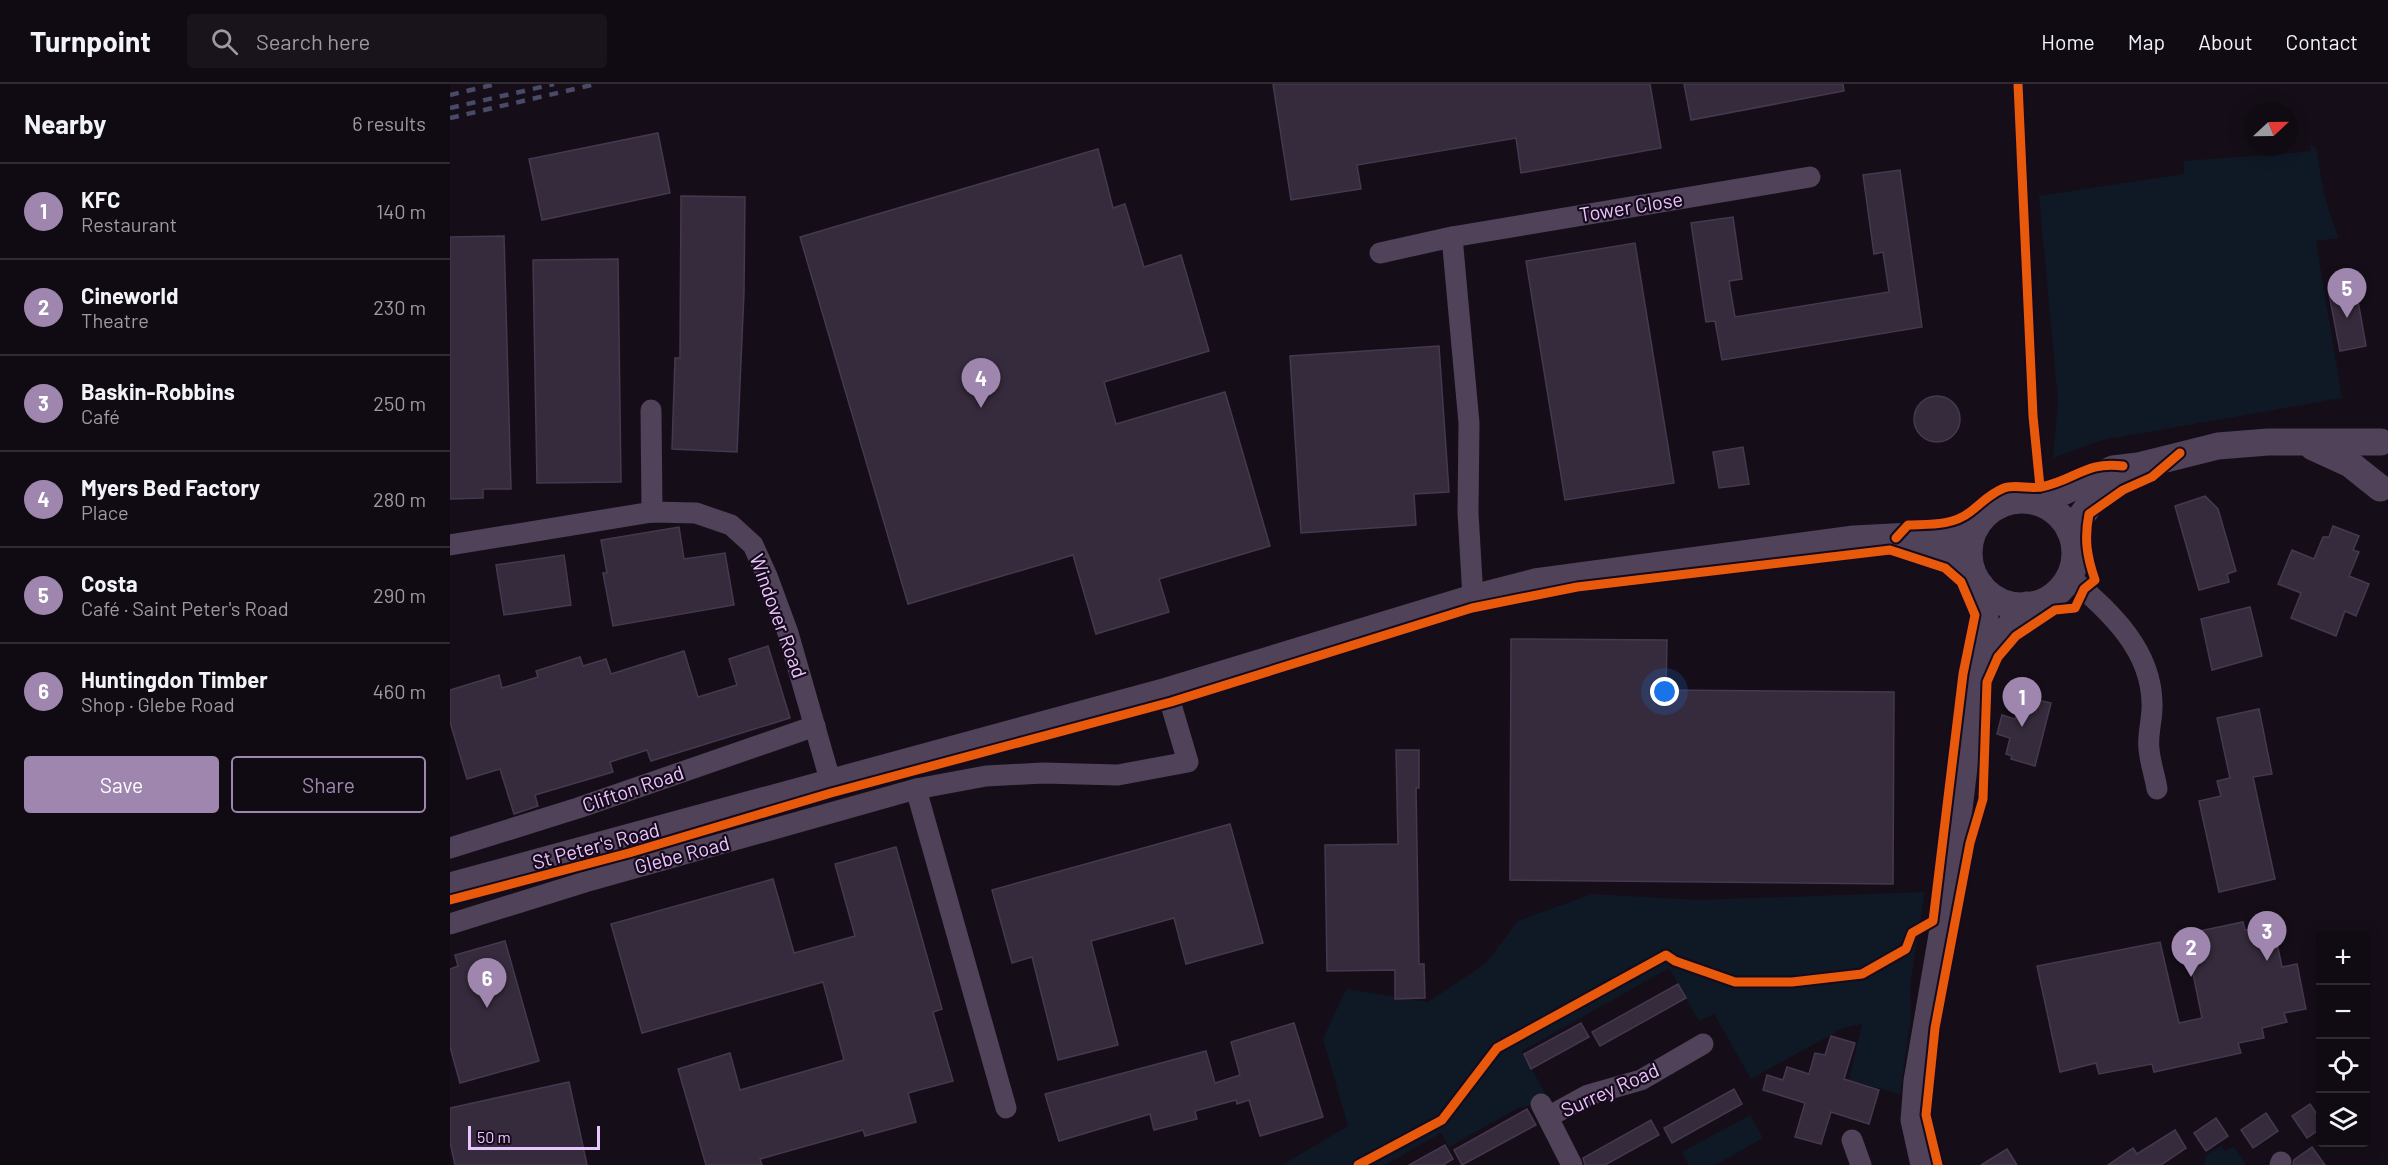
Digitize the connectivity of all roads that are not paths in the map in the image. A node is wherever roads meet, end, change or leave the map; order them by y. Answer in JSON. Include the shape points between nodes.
{"nodes":[{"id":1,"x":1810,"y":177,"type":"dead end"},
{"id":2,"x":1452,"y":237,"type":"junction"},
{"id":3,"x":1380,"y":253,"type":"dead end"},
{"id":4,"x":651,"y":410,"type":"dead end"},
{"id":5,"x":2384,"y":436,"type":"edge"},
{"id":6,"x":2306,"y":444,"type":"junction"},
{"id":7,"x":2138,"y":466,"type":"junction"},
{"id":8,"x":2384,"y":494,"type":"edge"},
{"id":9,"x":2028,"y":500,"type":"junction"},
{"id":10,"x":652,"y":512,"type":"junction"},
{"id":11,"x":1977,"y":525,"type":"junction"},
{"id":12,"x":2070,"y":531,"type":"junction"},
{"id":13,"x":1896,"y":538,"type":"junction"},
{"id":14,"x":450,"y":545,"type":"edge"},
{"id":15,"x":2069,"y":576,"type":"junction"},
{"id":16,"x":1976,"y":577,"type":"junction"},
{"id":17,"x":1473,"y":598,"type":"junction"},
{"id":18,"x":2027,"y":606,"type":"junction"},
{"id":19,"x":1976,"y":668,"type":"junction"},
{"id":20,"x":1167,"y":690,"type":"junction"},
{"id":21,"x":815,"y":726,"type":"junction"},
{"id":22,"x":831,"y":783,"type":"junction"},
{"id":23,"x":916,"y":789,"type":"junction"},
{"id":24,"x":2157,"y":789,"type":"dead end"},
{"id":25,"x":450,"y":848,"type":"edge"},
{"id":26,"x":450,"y":886,"type":"edge"},
{"id":27,"x":450,"y":924,"type":"edge"},
{"id":28,"x":1702,"y":1044,"type":"dead end"},
{"id":29,"x":1006,"y":1107,"type":"dead end"},
{"id":30,"x":1851,"y":1140,"type":"dead end"},
{"id":31,"x":1572,"y":1165,"type":"edge"},
{"id":32,"x":1861,"y":1165,"type":"edge"},
{"id":33,"x":1924,"y":1165,"type":"edge"}],
"edges":[{"from":1,"to":2,"type":"street","name":"Tower Close"},
{"from":2,"to":3,"type":"street","name":"Tower Close"},
{"from":2,"to":17,"type":"street","via":[[1469,423],[1468,513]]},
{"from":4,"to":10,"type":"street"},
{"from":5,"to":6,"type":"street"},
{"from":5,"to":8,"type":"street","via":[[2376,462]]},
{"from":6,"to":7,"type":"street","via":[[2218,446]]},
{"from":6,"to":8,"type":"street","via":[[2350,464]]},
{"from":7,"to":9,"type":"street","via":[[2113,468],[2054,496]]},
{"from":7,"to":12,"type":"street","via":[[2131,477],[2098,494]]},
{"from":9,"to":11,"type":"street","via":[[1994,507]]},
{"from":9,"to":12,"type":"street","via":[[2046,505]]},
{"from":10,"to":14,"type":"street","name":"Windover Road"},
{"from":10,"to":21,"type":"street","name":"Windover Road","via":[[696,513],[731,525],[753,545],[788,633]]},
{"from":11,"to":13,"type":"street","name":"St Peter's Road","via":[[1949,534]]},
{"from":11,"to":16,"type":"street","via":[[1969,552]]},
{"from":12,"to":15,"type":"street","via":[[2074,561]]},
{"from":13,"to":16,"type":"street","via":[[1951,558]]},
{"from":13,"to":17,"type":"street","name":"St Peter's Road","via":[[1854,539],[1535,582]]},
{"from":15,"to":18,"type":"street","via":[[2051,596]]},
{"from":15,"to":24,"type":"street","via":[[2113,615],[2133,641],[2147,672],[2152,702],[2148,748]]},
{"from":16,"to":18,"type":"street","via":[[2001,602]]},
{"from":16,"to":19,"type":"street","via":[[1985,617]]},
{"from":17,"to":20,"type":"street","name":"St Peter's Road"},
{"from":18,"to":19,"type":"street"},
{"from":19,"to":33,"type":"street","via":[[1948,900],[1917,1081],[1914,1120]]},
{"from":20,"to":22,"type":"street","name":"St Peter's Road"},
{"from":20,"to":23,"type":"street","name":"Glebe Road","via":[[1188,762],[1118,775],[986,776]]},
{"from":21,"to":22,"type":"street","name":"Windover Road"},
{"from":21,"to":25,"type":"street","name":"Clifton Road"},
{"from":22,"to":26,"type":"street","name":"St Peter's Road"},
{"from":23,"to":27,"type":"street","name":"Glebe Road"},
{"from":23,"to":29,"type":"street"},
{"from":28,"to":31,"type":"street","name":"Surrey Road","via":[[1641,1080],[1544,1111]]},
{"from":30,"to":32,"type":"street"}]}
